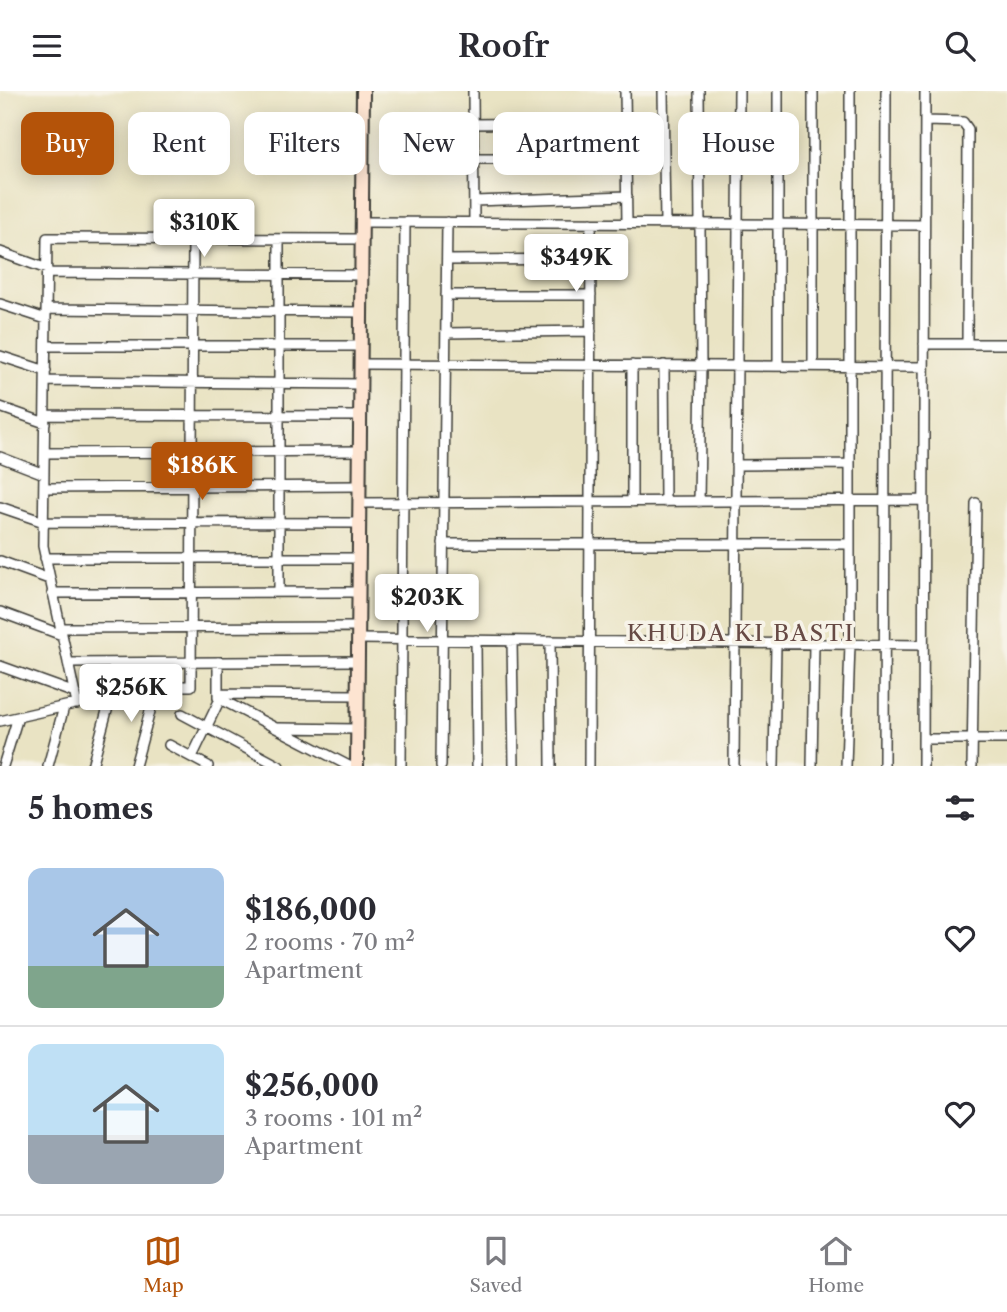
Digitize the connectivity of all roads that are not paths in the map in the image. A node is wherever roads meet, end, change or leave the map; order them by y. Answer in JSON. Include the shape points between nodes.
{"nodes":[{"id":1,"x":363,"y":91,"type":"edge"},
{"id":2,"x":473,"y":91,"type":"edge"},
{"id":3,"x":625,"y":91,"type":"edge"},
{"id":4,"x":663,"y":91,"type":"edge"},
{"id":5,"x":699,"y":91,"type":"edge"},
{"id":6,"x":739,"y":91,"type":"edge"},
{"id":7,"x":778,"y":91,"type":"edge"},
{"id":8,"x":813,"y":91,"type":"edge"},
{"id":9,"x":850,"y":91,"type":"edge"},
{"id":10,"x":886,"y":91,"type":"edge"},
{"id":11,"x":925,"y":91,"type":"edge"},
{"id":12,"x":473,"y":112,"type":"edge"},
{"id":13,"x":625,"y":112,"type":"edge"},
{"id":14,"x":925,"y":121,"type":"junction"},
{"id":15,"x":474,"y":175,"type":"edge"},
{"id":16,"x":626,"y":175,"type":"edge"},
{"id":17,"x":627,"y":196,"type":"junction"},
{"id":18,"x":474,"y":201,"type":"junction"},
{"id":19,"x":362,"y":222,"type":"junction"},
{"id":20,"x":405,"y":222,"type":"junction"},
{"id":21,"x":447,"y":222,"type":"junction"},
{"id":22,"x":474,"y":222,"type":"junction"},
{"id":23,"x":592,"y":223,"type":"junction"},
{"id":24,"x":627,"y":223,"type":"junction"},
{"id":25,"x":665,"y":223,"type":"junction"},
{"id":26,"x":700,"y":224,"type":"junction"},
{"id":27,"x":739,"y":224,"type":"junction"},
{"id":28,"x":777,"y":224,"type":"junction"},
{"id":29,"x":813,"y":224,"type":"junction"},
{"id":30,"x":849,"y":224,"type":"junction"},
{"id":31,"x":886,"y":225,"type":"junction"},
{"id":32,"x":924,"y":225,"type":"junction"},
{"id":33,"x":192,"y":238,"type":"junction"},
{"id":34,"x":279,"y":239,"type":"junction"},
{"id":35,"x":362,"y":239,"type":"junction"},
{"id":36,"x":0,"y":252,"type":"edge"},
{"id":37,"x":591,"y":259,"type":"junction"},
{"id":38,"x":447,"y":260,"type":"junction"},
{"id":39,"x":47,"y":271,"type":"junction"},
{"id":40,"x":192,"y":274,"type":"junction"},
{"id":41,"x":279,"y":275,"type":"junction"},
{"id":42,"x":361,"y":275,"type":"junction"},
{"id":43,"x":446,"y":295,"type":"junction"},
{"id":44,"x":591,"y":295,"type":"junction"},
{"id":45,"x":0,"y":304,"type":"edge"},
{"id":46,"x":192,"y":310,"type":"junction"},
{"id":47,"x":279,"y":311,"type":"junction"},
{"id":48,"x":361,"y":311,"type":"junction"},
{"id":49,"x":46,"y":314,"type":"junction"},
{"id":50,"x":591,"y":331,"type":"junction"},
{"id":51,"x":446,"y":333,"type":"junction"},
{"id":52,"x":924,"y":344,"type":"junction"},
{"id":53,"x":967,"y":344,"type":"junction"},
{"id":54,"x":1007,"y":344,"type":"edge"},
{"id":55,"x":46,"y":346,"type":"junction"},
{"id":56,"x":192,"y":346,"type":"junction"},
{"id":57,"x":279,"y":346,"type":"junction"},
{"id":58,"x":361,"y":346,"type":"junction"},
{"id":59,"x":0,"y":356,"type":"edge"},
{"id":60,"x":360,"y":364,"type":"junction"},
{"id":61,"x":405,"y":364,"type":"junction"},
{"id":62,"x":445,"y":364,"type":"junction"},
{"id":63,"x":590,"y":365,"type":"junction"},
{"id":64,"x":632,"y":365,"type":"junction"},
{"id":65,"x":664,"y":365,"type":"junction"},
{"id":66,"x":701,"y":365,"type":"junction"},
{"id":67,"x":737,"y":366,"type":"junction"},
{"id":68,"x":778,"y":366,"type":"junction"},
{"id":69,"x":813,"y":366,"type":"junction"},
{"id":70,"x":849,"y":366,"type":"junction"},
{"id":71,"x":885,"y":366,"type":"junction"},
{"id":72,"x":924,"y":367,"type":"junction"},
{"id":73,"x":46,"y":376,"type":"junction"},
{"id":74,"x":192,"y":382,"type":"junction"},
{"id":75,"x":279,"y":383,"type":"junction"},
{"id":76,"x":360,"y":384,"type":"junction"},
{"id":77,"x":0,"y":407,"type":"edge"},
{"id":78,"x":192,"y":415,"type":"junction"},
{"id":79,"x":279,"y":415,"type":"junction"},
{"id":80,"x":360,"y":416,"type":"junction"},
{"id":81,"x":45,"y":419,"type":"junction"},
{"id":82,"x":360,"y":451,"type":"junction"},
{"id":83,"x":192,"y":452,"type":"junction"},
{"id":84,"x":279,"y":452,"type":"junction"},
{"id":85,"x":45,"y":453,"type":"junction"},
{"id":86,"x":0,"y":457,"type":"edge"},
{"id":87,"x":849,"y":464,"type":"junction"},
{"id":88,"x":736,"y":465,"type":"junction"},
{"id":89,"x":44,"y":474,"type":"junction"},
{"id":90,"x":359,"y":486,"type":"junction"},
{"id":91,"x":192,"y":487,"type":"junction"},
{"id":92,"x":279,"y":487,"type":"junction"},
{"id":93,"x":44,"y":488,"type":"junction"},
{"id":94,"x":736,"y":501,"type":"junction"},
{"id":95,"x":849,"y":501,"type":"junction"},
{"id":96,"x":885,"y":501,"type":"junction"},
{"id":97,"x":923,"y":501,"type":"junction"},
{"id":98,"x":589,"y":502,"type":"junction"},
{"id":99,"x":632,"y":502,"type":"junction"},
{"id":100,"x":665,"y":502,"type":"junction"},
{"id":101,"x":699,"y":502,"type":"junction"},
{"id":102,"x":359,"y":503,"type":"junction"},
{"id":103,"x":403,"y":503,"type":"junction"},
{"id":104,"x":443,"y":503,"type":"junction"},
{"id":105,"x":976,"y":503,"type":"dead end"},
{"id":106,"x":0,"y":507,"type":"edge"},
{"id":107,"x":44,"y":522,"type":"junction"},
{"id":108,"x":192,"y":523,"type":"junction"},
{"id":109,"x":279,"y":523,"type":"junction"},
{"id":110,"x":359,"y":523,"type":"junction"},
{"id":111,"x":443,"y":544,"type":"junction"},
{"id":112,"x":589,"y":544,"type":"junction"},
{"id":113,"x":736,"y":544,"type":"junction"},
{"id":114,"x":850,"y":544,"type":"junction"},
{"id":115,"x":45,"y":558,"type":"junction"},
{"id":116,"x":191,"y":558,"type":"junction"},
{"id":117,"x":279,"y":558,"type":"junction"},
{"id":118,"x":359,"y":558,"type":"junction"},
{"id":119,"x":0,"y":561,"type":"edge"},
{"id":120,"x":50,"y":579,"type":"junction"},
{"id":121,"x":191,"y":592,"type":"junction"},
{"id":122,"x":279,"y":592,"type":"junction"},
{"id":123,"x":359,"y":592,"type":"junction"},
{"id":124,"x":52,"y":593,"type":"junction"},
{"id":125,"x":0,"y":612,"type":"edge"},
{"id":126,"x":191,"y":627,"type":"junction"},
{"id":127,"x":61,"y":632,"type":"junction"},
{"id":128,"x":358,"y":633,"type":"junction"},
{"id":129,"x":403,"y":639,"type":"junction"},
{"id":130,"x":442,"y":640,"type":"junction"},
{"id":131,"x":477,"y":640,"type":"junction"},
{"id":132,"x":512,"y":641,"type":"junction"},
{"id":133,"x":550,"y":641,"type":"junction"},
{"id":134,"x":589,"y":641,"type":"junction"},
{"id":135,"x":735,"y":643,"type":"junction"},
{"id":136,"x":776,"y":643,"type":"junction"},
{"id":137,"x":814,"y":643,"type":"junction"},
{"id":138,"x":849,"y":644,"type":"junction"},
{"id":139,"x":884,"y":644,"type":"junction"},
{"id":140,"x":923,"y":645,"type":"junction"},
{"id":141,"x":358,"y":661,"type":"junction"},
{"id":142,"x":191,"y":662,"type":"junction"},
{"id":143,"x":218,"y":662,"type":"junction"},
{"id":144,"x":68,"y":663,"type":"junction"},
{"id":145,"x":0,"y":666,"type":"edge"},
{"id":146,"x":154,"y":686,"type":"junction"},
{"id":147,"x":75,"y":693,"type":"junction"},
{"id":148,"x":358,"y":695,"type":"junction"},
{"id":149,"x":111,"y":696,"type":"junction"},
{"id":150,"x":219,"y":697,"type":"junction"},
{"id":151,"x":78,"y":703,"type":"junction"},
{"id":152,"x":64,"y":707,"type":"junction"},
{"id":153,"x":182,"y":714,"type":"dead end"},
{"id":154,"x":18,"y":717,"type":"junction"},
{"id":155,"x":2,"y":719,"type":"edge"},
{"id":156,"x":206,"y":727,"type":"junction"},
{"id":157,"x":277,"y":728,"type":"junction"},
{"id":158,"x":357,"y":729,"type":"junction"},
{"id":159,"x":972,"y":739,"type":"junction"},
{"id":160,"x":1007,"y":739,"type":"edge"},
{"id":161,"x":923,"y":740,"type":"junction"},
{"id":162,"x":169,"y":745,"type":"dead end"},
{"id":163,"x":192,"y":757,"type":"junction"},
{"id":164,"x":3,"y":766,"type":"edge"},
{"id":165,"x":48,"y":766,"type":"edge"},
{"id":166,"x":92,"y":766,"type":"edge"},
{"id":167,"x":135,"y":766,"type":"edge"},
{"id":168,"x":208,"y":766,"type":"edge"},
{"id":169,"x":279,"y":766,"type":"edge"},
{"id":170,"x":349,"y":766,"type":"edge"},
{"id":171,"x":357,"y":766,"type":"edge"},
{"id":172,"x":401,"y":766,"type":"edge"},
{"id":173,"x":441,"y":766,"type":"edge"},
{"id":174,"x":477,"y":766,"type":"edge"},
{"id":175,"x":514,"y":766,"type":"edge"},
{"id":176,"x":551,"y":766,"type":"edge"},
{"id":177,"x":589,"y":766,"type":"edge"},
{"id":178,"x":734,"y":766,"type":"edge"},
{"id":179,"x":774,"y":766,"type":"edge"},
{"id":180,"x":812,"y":766,"type":"edge"},
{"id":181,"x":846,"y":766,"type":"edge"},
{"id":182,"x":884,"y":766,"type":"edge"},
{"id":183,"x":923,"y":766,"type":"edge"},
{"id":184,"x":972,"y":766,"type":"edge"}],
"edges":[{"from":1,"to":19,"type":"street"},
{"from":2,"to":12,"type":"street"},
{"from":3,"to":13,"type":"street"},
{"from":4,"to":25,"type":"street"},
{"from":5,"to":26,"type":"street"},
{"from":6,"to":27,"type":"street"},
{"from":7,"to":28,"type":"street"},
{"from":8,"to":29,"type":"street"},
{"from":9,"to":30,"type":"street"},
{"from":10,"to":31,"type":"street"},
{"from":11,"to":14,"type":"street"},
{"from":14,"to":32,"type":"street"},
{"from":14,"to":53,"type":"street","via":[[963,122],[968,129]]},
{"from":15,"to":18,"type":"street"},
{"from":16,"to":17,"type":"street"},
{"from":17,"to":18,"type":"street"},
{"from":17,"to":24,"type":"street"},
{"from":18,"to":22,"type":"street"},
{"from":19,"to":20,"type":"street"},
{"from":19,"to":35,"type":"street"},
{"from":20,"to":21,"type":"street"},
{"from":20,"to":61,"type":"street"},
{"from":21,"to":22,"type":"street"},
{"from":21,"to":38,"type":"street"},
{"from":22,"to":23,"type":"street"},
{"from":23,"to":24,"type":"street"},
{"from":23,"to":37,"type":"street"},
{"from":24,"to":25,"type":"street"},
{"from":25,"to":26,"type":"street"},
{"from":26,"to":27,"type":"street"},
{"from":26,"to":66,"type":"street"},
{"from":27,"to":28,"type":"street"},
{"from":27,"to":67,"type":"street"},
{"from":28,"to":29,"type":"street"},
{"from":28,"to":68,"type":"street"},
{"from":29,"to":30,"type":"street"},
{"from":29,"to":69,"type":"street"},
{"from":30,"to":31,"type":"street"},
{"from":30,"to":70,"type":"street"},
{"from":31,"to":32,"type":"street"},
{"from":31,"to":71,"type":"street"},
{"from":32,"to":52,"type":"street"},
{"from":33,"to":34,"type":"street"},
{"from":33,"to":39,"type":"street","via":[[47,238]]},
{"from":33,"to":40,"type":"street"},
{"from":34,"to":35,"type":"street"},
{"from":34,"to":41,"type":"street"},
{"from":35,"to":42,"type":"street"},
{"from":36,"to":39,"type":"street"},
{"from":37,"to":38,"type":"street"},
{"from":37,"to":44,"type":"street"},
{"from":38,"to":43,"type":"street"},
{"from":39,"to":40,"type":"street"},
{"from":39,"to":49,"type":"street"},
{"from":40,"to":41,"type":"street"},
{"from":40,"to":46,"type":"street"},
{"from":41,"to":42,"type":"street"},
{"from":41,"to":47,"type":"street"},
{"from":42,"to":48,"type":"street"},
{"from":43,"to":44,"type":"street"},
{"from":43,"to":51,"type":"street"},
{"from":44,"to":50,"type":"street"},
{"from":45,"to":49,"type":"street"},
{"from":46,"to":47,"type":"street"},
{"from":46,"to":49,"type":"street"},
{"from":46,"to":56,"type":"street"},
{"from":47,"to":48,"type":"street"},
{"from":47,"to":57,"type":"street"},
{"from":48,"to":58,"type":"street"},
{"from":49,"to":55,"type":"street"},
{"from":50,"to":51,"type":"street"},
{"from":50,"to":63,"type":"street"},
{"from":51,"to":62,"type":"street"},
{"from":52,"to":53,"type":"street"},
{"from":52,"to":72,"type":"street"},
{"from":53,"to":54,"type":"street"},
{"from":55,"to":56,"type":"street"},
{"from":55,"to":73,"type":"street"},
{"from":56,"to":57,"type":"street"},
{"from":56,"to":74,"type":"street"},
{"from":57,"to":58,"type":"street"},
{"from":57,"to":75,"type":"street"},
{"from":58,"to":60,"type":"street"},
{"from":59,"to":73,"type":"street"},
{"from":60,"to":61,"type":"street"},
{"from":60,"to":76,"type":"street"},
{"from":61,"to":62,"type":"street"},
{"from":61,"to":103,"type":"street"},
{"from":62,"to":63,"type":"street"},
{"from":62,"to":104,"type":"street"},
{"from":63,"to":64,"type":"street"},
{"from":63,"to":98,"type":"street"},
{"from":64,"to":65,"type":"street"},
{"from":64,"to":99,"type":"street"},
{"from":65,"to":66,"type":"street"},
{"from":65,"to":100,"type":"street"},
{"from":66,"to":67,"type":"street"},
{"from":66,"to":101,"type":"street"},
{"from":67,"to":68,"type":"street"},
{"from":67,"to":88,"type":"street"},
{"from":68,"to":69,"type":"street"},
{"from":69,"to":70,"type":"street"},
{"from":70,"to":71,"type":"street"},
{"from":70,"to":87,"type":"street"},
{"from":71,"to":72,"type":"street"},
{"from":71,"to":96,"type":"street"},
{"from":72,"to":97,"type":"street"},
{"from":73,"to":74,"type":"street"},
{"from":73,"to":81,"type":"street"},
{"from":74,"to":75,"type":"street"},
{"from":74,"to":78,"type":"street"},
{"from":75,"to":76,"type":"street"},
{"from":75,"to":79,"type":"street"},
{"from":76,"to":80,"type":"street"},
{"from":77,"to":81,"type":"street"},
{"from":78,"to":79,"type":"street"},
{"from":78,"to":81,"type":"street"},
{"from":78,"to":83,"type":"street"},
{"from":79,"to":80,"type":"street"},
{"from":79,"to":84,"type":"street"},
{"from":80,"to":82,"type":"street"},
{"from":81,"to":85,"type":"street"},
{"from":82,"to":84,"type":"street"},
{"from":82,"to":90,"type":"street"},
{"from":83,"to":84,"type":"street"},
{"from":83,"to":85,"type":"street"},
{"from":83,"to":91,"type":"street"},
{"from":84,"to":92,"type":"street"},
{"from":85,"to":89,"type":"street"},
{"from":86,"to":89,"type":"street"},
{"from":87,"to":88,"type":"street"},
{"from":87,"to":95,"type":"street"},
{"from":88,"to":94,"type":"street"},
{"from":89,"to":93,"type":"street"},
{"from":90,"to":92,"type":"street"},
{"from":90,"to":102,"type":"street"},
{"from":91,"to":92,"type":"street"},
{"from":91,"to":93,"type":"street"},
{"from":91,"to":108,"type":"street"},
{"from":92,"to":109,"type":"street"},
{"from":93,"to":107,"type":"street"},
{"from":94,"to":95,"type":"street"},
{"from":94,"to":101,"type":"street"},
{"from":94,"to":113,"type":"street"},
{"from":95,"to":96,"type":"street"},
{"from":95,"to":114,"type":"street"},
{"from":96,"to":97,"type":"street"},
{"from":96,"to":139,"type":"street"},
{"from":97,"to":140,"type":"street"},
{"from":98,"to":99,"type":"street"},
{"from":98,"to":104,"type":"street"},
{"from":98,"to":112,"type":"street"},
{"from":99,"to":100,"type":"street"},
{"from":100,"to":101,"type":"street"},
{"from":102,"to":103,"type":"street"},
{"from":102,"to":110,"type":"street"},
{"from":103,"to":104,"type":"street"},
{"from":103,"to":129,"type":"street"},
{"from":104,"to":111,"type":"street"},
{"from":105,"to":159,"type":"street"},
{"from":106,"to":107,"type":"street"},
{"from":107,"to":108,"type":"street"},
{"from":107,"to":115,"type":"street"},
{"from":108,"to":109,"type":"street"},
{"from":108,"to":116,"type":"street"},
{"from":109,"to":110,"type":"street"},
{"from":109,"to":117,"type":"street"},
{"from":110,"to":118,"type":"street"},
{"from":111,"to":112,"type":"street"},
{"from":111,"to":130,"type":"street"},
{"from":112,"to":113,"type":"street"},
{"from":112,"to":134,"type":"street"},
{"from":113,"to":114,"type":"street"},
{"from":113,"to":135,"type":"street"},
{"from":114,"to":138,"type":"street"},
{"from":115,"to":116,"type":"street"},
{"from":115,"to":120,"type":"street"},
{"from":116,"to":117,"type":"street"},
{"from":116,"to":121,"type":"street"},
{"from":117,"to":118,"type":"street"},
{"from":117,"to":122,"type":"street"},
{"from":118,"to":123,"type":"street"},
{"from":119,"to":120,"type":"street"},
{"from":120,"to":124,"type":"street"},
{"from":121,"to":122,"type":"street"},
{"from":121,"to":124,"type":"street"},
{"from":121,"to":126,"type":"street"},
{"from":122,"to":123,"type":"street"},
{"from":123,"to":128,"type":"street"},
{"from":124,"to":127,"type":"street"},
{"from":125,"to":127,"type":"street"},
{"from":126,"to":127,"type":"street"},
{"from":126,"to":128,"type":"street"},
{"from":126,"to":142,"type":"street"},
{"from":127,"to":144,"type":"street"},
{"from":128,"to":129,"type":"street"},
{"from":128,"to":141,"type":"street"},
{"from":129,"to":130,"type":"street"},
{"from":129,"to":172,"type":"street"},
{"from":130,"to":131,"type":"street"},
{"from":130,"to":173,"type":"street"},
{"from":131,"to":132,"type":"street"},
{"from":131,"to":174,"type":"street"},
{"from":132,"to":133,"type":"street"},
{"from":132,"to":175,"type":"street"},
{"from":133,"to":134,"type":"street"},
{"from":133,"to":176,"type":"street"},
{"from":134,"to":135,"type":"street"},
{"from":134,"to":177,"type":"street"},
{"from":135,"to":136,"type":"street"},
{"from":135,"to":178,"type":"street"},
{"from":136,"to":137,"type":"street"},
{"from":136,"to":179,"type":"street"},
{"from":137,"to":138,"type":"street"},
{"from":137,"to":180,"type":"street"},
{"from":138,"to":139,"type":"street"},
{"from":138,"to":181,"type":"street"},
{"from":139,"to":140,"type":"street"},
{"from":139,"to":182,"type":"street"},
{"from":140,"to":161,"type":"street"},
{"from":141,"to":143,"type":"street"},
{"from":141,"to":148,"type":"street"},
{"from":142,"to":143,"type":"street"},
{"from":142,"to":144,"type":"street"},
{"from":142,"to":146,"type":"street","via":[[191,686]]},
{"from":143,"to":150,"type":"street"},
{"from":144,"to":147,"type":"street"},
{"from":145,"to":147,"type":"street"},
{"from":146,"to":149,"type":"street"},
{"from":146,"to":167,"type":"street"},
{"from":147,"to":151,"type":"street"},
{"from":148,"to":150,"type":"street"},
{"from":148,"to":158,"type":"street"},
{"from":149,"to":151,"type":"street"},
{"from":149,"to":166,"type":"street"},
{"from":150,"to":156,"type":"street"},
{"from":150,"to":157,"type":"street"},
{"from":151,"to":152,"type":"street"},
{"from":152,"to":154,"type":"street"},
{"from":152,"to":165,"type":"street"},
{"from":153,"to":156,"type":"street"},
{"from":154,"to":155,"type":"street"},
{"from":154,"to":164,"type":"street"},
{"from":156,"to":163,"type":"street"},
{"from":156,"to":169,"type":"street"},
{"from":157,"to":158,"type":"street"},
{"from":157,"to":170,"type":"street"},
{"from":158,"to":171,"type":"street"},
{"from":159,"to":160,"type":"street"},
{"from":159,"to":161,"type":"street"},
{"from":159,"to":184,"type":"street"},
{"from":161,"to":183,"type":"street"},
{"from":162,"to":163,"type":"street"},
{"from":163,"to":168,"type":"street"}]}
